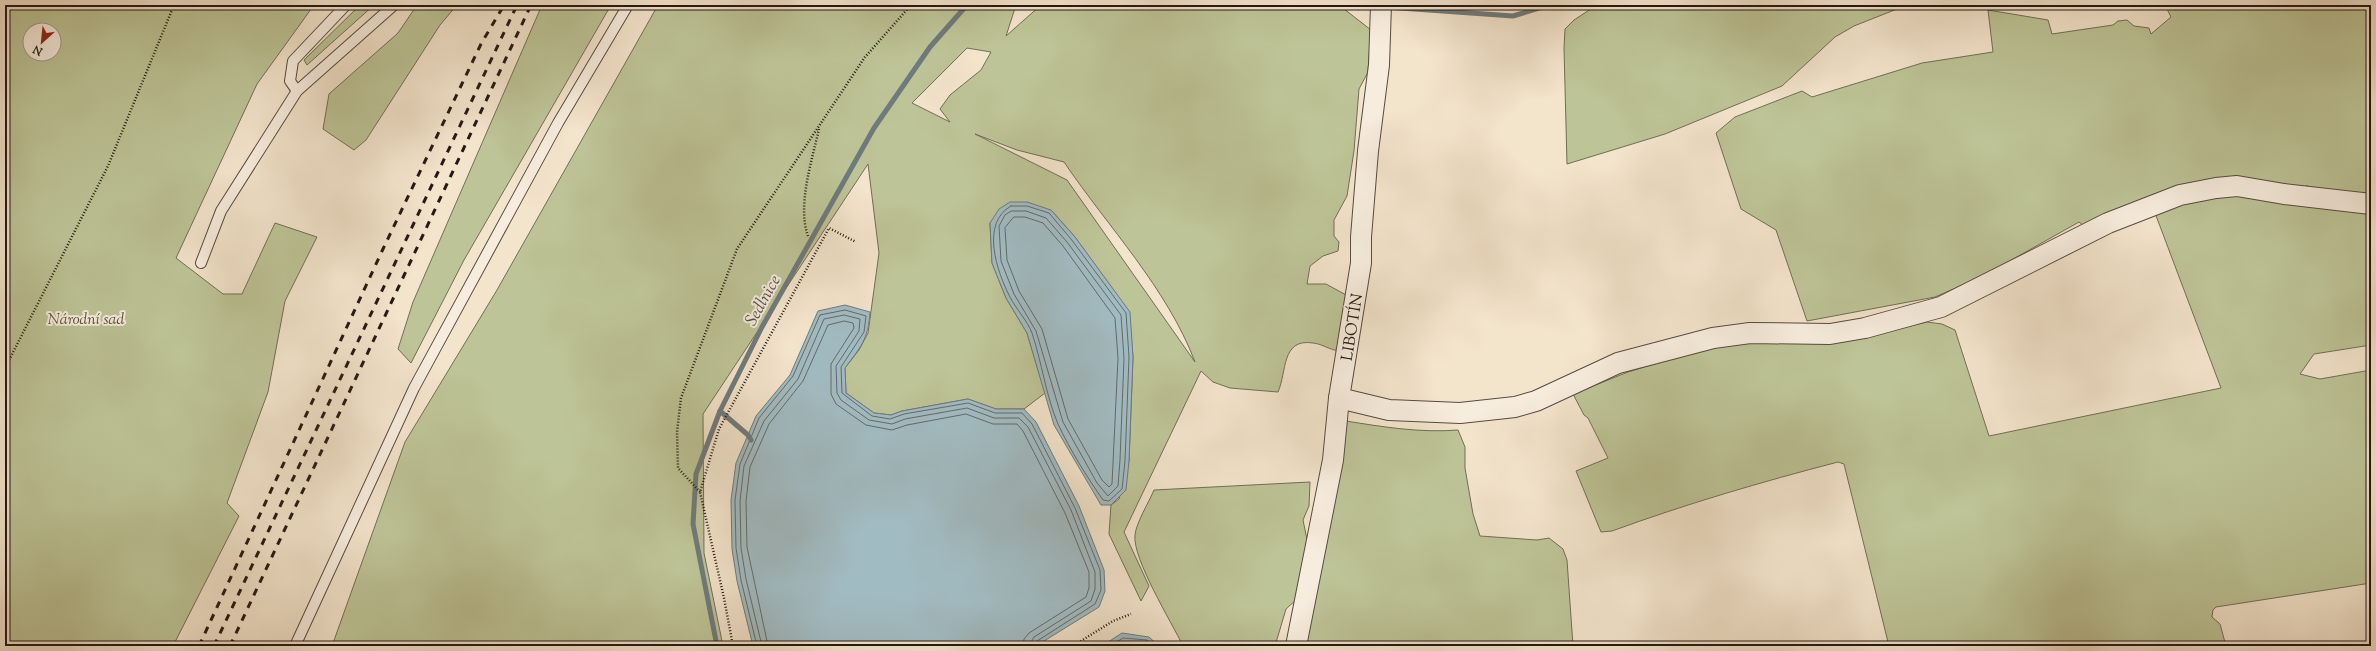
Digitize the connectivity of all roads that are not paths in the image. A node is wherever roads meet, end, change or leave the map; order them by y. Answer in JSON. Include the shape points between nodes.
{"nodes":[{"id":1,"x":346,"y":5,"type":"edge"},
{"id":2,"x":394,"y":5,"type":"edge"},
{"id":3,"x":628,"y":5,"type":"edge"},
{"id":4,"x":1381,"y":5,"type":"edge"},
{"id":5,"x":297,"y":91,"type":"junction"},
{"id":6,"x":2371,"y":204,"type":"edge"},
{"id":7,"x":201,"y":263,"type":"dead end"},
{"id":8,"x":1339,"y":398,"type":"junction"},
{"id":9,"x":296,"y":646,"type":"edge"},
{"id":10,"x":1296,"y":646,"type":"edge"}],
"edges":[{"from":1,"to":5,"type":"lane","via":[[293,61],[290,81]]},
{"from":2,"to":5,"type":"lane"},
{"from":3,"to":9,"type":"lane","via":[[558,123],[414,388]]},
{"from":4,"to":8,"type":"street","name":"LIBOTÍN","via":[[1379,65],[1368,151],[1361,263]]},
{"from":5,"to":7,"type":"lane","via":[[221,211]]},
{"from":6,"to":8,"type":"street","via":[[2237,186],[2216,188],[2180,195],[2108,223],[1941,307],[1865,328],[1830,334],[1750,333],[1713,338],[1618,363],[1536,401],[1515,407],[1460,413],[1389,410]]},
{"from":8,"to":10,"type":"street","name":"LIBOTÍN","via":[[1332,460]]}]}
